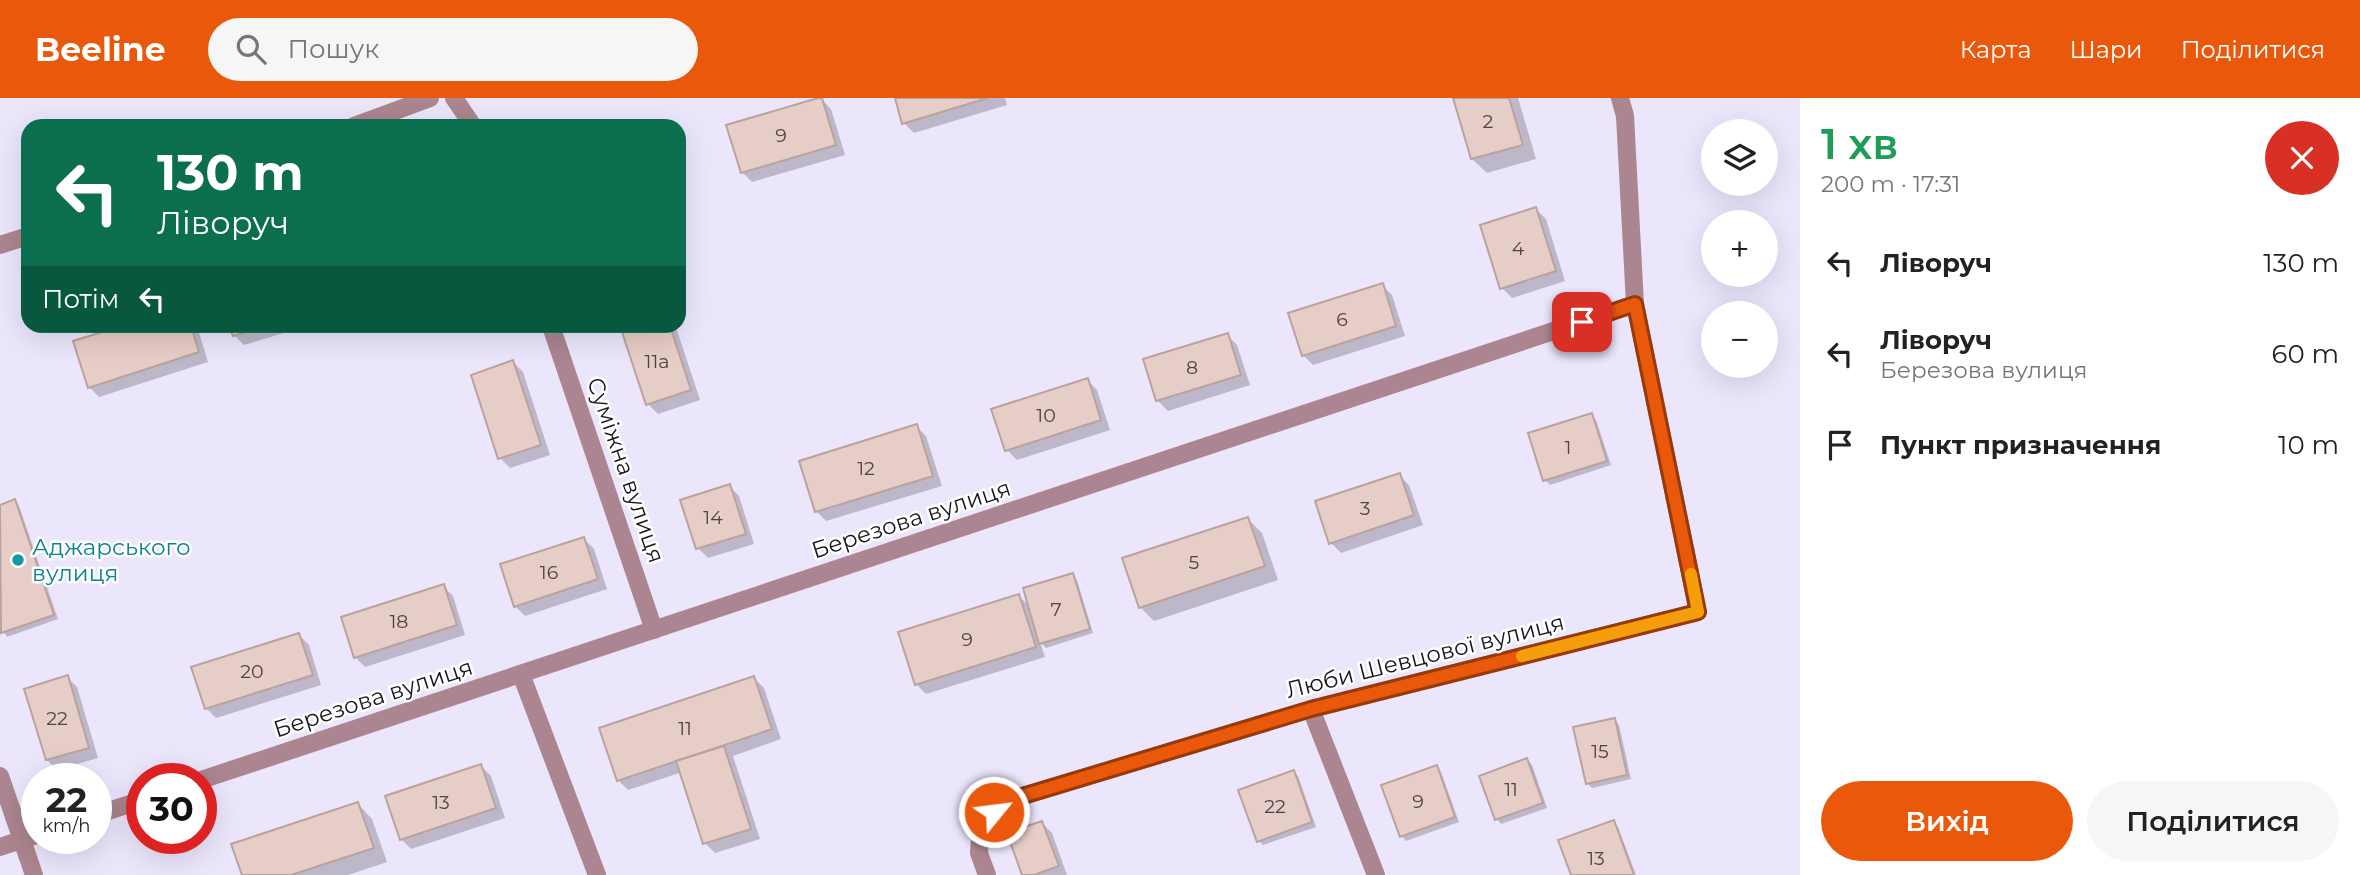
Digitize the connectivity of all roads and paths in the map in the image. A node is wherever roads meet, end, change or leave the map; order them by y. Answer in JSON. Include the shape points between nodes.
{"nodes":[{"id":1,"x":430,"y":98,"type":"edge"},
{"id":2,"x":454,"y":98,"type":"edge"},
{"id":3,"x":1620,"y":98,"type":"edge"},
{"id":4,"x":373,"y":119,"type":"edge"},
{"id":5,"x":468,"y":119,"type":"edge"},
{"id":6,"x":21,"y":238,"type":"edge"},
{"id":7,"x":0,"y":245,"type":"edge"},
{"id":8,"x":1635,"y":304,"type":"junction"},
{"id":9,"x":553,"y":333,"type":"edge"},
{"id":10,"x":654,"y":630,"type":"junction"},
{"id":11,"x":521,"y":674,"type":"junction"},
{"id":12,"x":1311,"y":709,"type":"junction"},
{"id":13,"x":217,"y":775,"type":"edge"},
{"id":14,"x":0,"y":776,"type":"edge"},
{"id":15,"x":21,"y":819,"type":"edge"},
{"id":16,"x":21,"y":840,"type":"edge"},
{"id":17,"x":0,"y":847,"type":"edge"},
{"id":18,"x":32,"y":854,"type":"edge"},
{"id":19,"x":34,"y":875,"type":"edge"},
{"id":20,"x":597,"y":875,"type":"edge"},
{"id":21,"x":987,"y":875,"type":"edge"},
{"id":22,"x":1376,"y":875,"type":"edge"}],
"edges":[{"from":1,"to":4,"type":"street"},
{"from":2,"to":5,"type":"street"},
{"from":3,"to":8,"type":"street","via":[[1625,116]]},
{"from":6,"to":7,"type":"street"},
{"from":8,"to":10,"type":"street","name":"Березова вулиця"},
{"from":8,"to":12,"type":"street","name":"Люби Шевцової вулиця","via":[[1698,612]]},
{"from":9,"to":10,"type":"street","name":"Суміжна вулиця"},
{"from":10,"to":11,"type":"street","name":"Березова вулиця"},
{"from":11,"to":13,"type":"street","name":"Березова вулиця"},
{"from":11,"to":20,"type":"street"},
{"from":12,"to":21,"type":"street","name":"Люби Шевцової вулиця","via":[[1006,801],[981,823],[979,853]]},
{"from":12,"to":22,"type":"street"},
{"from":14,"to":15,"type":"street"},
{"from":16,"to":17,"type":"street"},
{"from":18,"to":19,"type":"street"}]}
